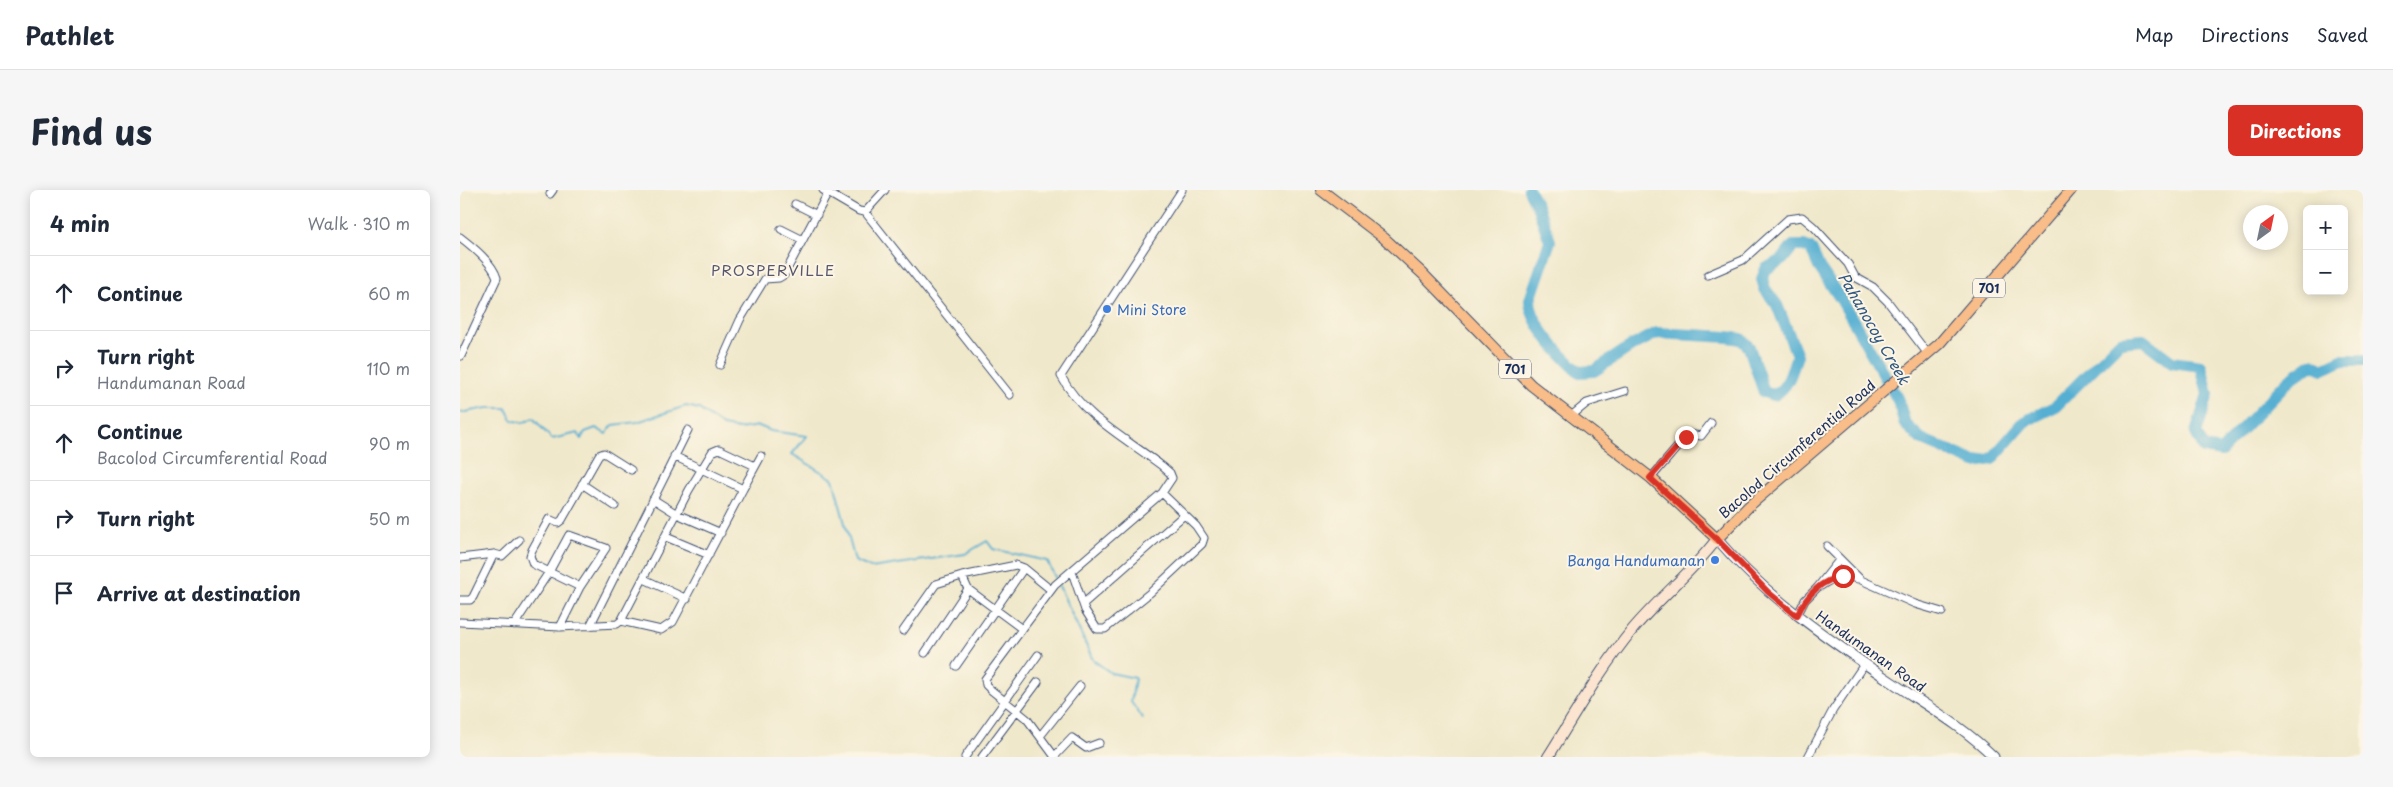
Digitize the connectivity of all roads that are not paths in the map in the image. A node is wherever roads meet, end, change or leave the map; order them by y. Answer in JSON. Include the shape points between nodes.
{"nodes":[{"id":1,"x":885,"y":190,"type":"edge"},
{"id":2,"x":1182,"y":190,"type":"edge"},
{"id":3,"x":1321,"y":190,"type":"edge"},
{"id":4,"x":2071,"y":190,"type":"edge"},
{"id":5,"x":826,"y":192,"type":"edge"},
{"id":6,"x":795,"y":204,"type":"dead end"},
{"id":7,"x":865,"y":212,"type":"junction"},
{"id":8,"x":817,"y":215,"type":"junction"},
{"id":9,"x":781,"y":230,"type":"dead end"},
{"id":10,"x":460,"y":237,"type":"edge"},
{"id":11,"x":803,"y":240,"type":"junction"},
{"id":12,"x":1708,"y":275,"type":"dead end"},
{"id":13,"x":1928,"y":354,"type":"junction"},
{"id":14,"x":461,"y":356,"type":"dead end"},
{"id":15,"x":720,"y":365,"type":"dead end"},
{"id":16,"x":1625,"y":391,"type":"dead end"},
{"id":17,"x":1010,"y":395,"type":"dead end"},
{"id":18,"x":1570,"y":417,"type":"junction"},
{"id":19,"x":1711,"y":424,"type":"dead end"},
{"id":20,"x":688,"y":430,"type":"dead end"},
{"id":21,"x":674,"y":456,"type":"junction"},
{"id":22,"x":761,"y":456,"type":"dead end"},
{"id":23,"x":755,"y":466,"type":"junction"},
{"id":24,"x":631,"y":470,"type":"dead end"},
{"id":25,"x":702,"y":470,"type":"junction"},
{"id":26,"x":1650,"y":478,"type":"junction"},
{"id":27,"x":582,"y":484,"type":"junction"},
{"id":28,"x":744,"y":489,"type":"junction"},
{"id":29,"x":1162,"y":493,"type":"junction"},
{"id":30,"x":653,"y":499,"type":"junction"},
{"id":31,"x":615,"y":506,"type":"dead end"},
{"id":32,"x":677,"y":514,"type":"junction"},
{"id":33,"x":1184,"y":515,"type":"junction"},
{"id":34,"x":721,"y":533,"type":"junction"},
{"id":35,"x":666,"y":537,"type":"junction"},
{"id":36,"x":1717,"y":539,"type":"junction"},
{"id":37,"x":519,"y":540,"type":"dead end"},
{"id":38,"x":1827,"y":546,"type":"dead end"},
{"id":39,"x":494,"y":554,"type":"junction"},
{"id":40,"x":709,"y":555,"type":"junction"},
{"id":41,"x":460,"y":558,"type":"edge"},
{"id":42,"x":1840,"y":559,"type":"junction"},
{"id":43,"x":1024,"y":568,"type":"junction"},
{"id":44,"x":549,"y":572,"type":"junction"},
{"id":45,"x":1072,"y":572,"type":"junction"},
{"id":46,"x":962,"y":576,"type":"junction"},
{"id":47,"x":644,"y":579,"type":"junction"},
{"id":48,"x":1860,"y":580,"type":"junction"},
{"id":49,"x":580,"y":587,"type":"junction"},
{"id":50,"x":1053,"y":588,"type":"junction"},
{"id":51,"x":1817,"y":588,"type":"junction"},
{"id":52,"x":968,"y":589,"type":"junction"},
{"id":53,"x":687,"y":599,"type":"junction"},
{"id":54,"x":460,"y":600,"type":"edge"},
{"id":55,"x":1083,"y":604,"type":"junction"},
{"id":56,"x":997,"y":610,"type":"junction"},
{"id":57,"x":1942,"y":612,"type":"dead end"},
{"id":58,"x":1797,"y":616,"type":"junction"},
{"id":59,"x":621,"y":621,"type":"junction"},
{"id":60,"x":460,"y":622,"type":"edge"},
{"id":61,"x":514,"y":624,"type":"junction"},
{"id":62,"x":590,"y":626,"type":"junction"},
{"id":63,"x":560,"y":627,"type":"junction"},
{"id":64,"x":1022,"y":630,"type":"junction"},
{"id":65,"x":902,"y":631,"type":"dead end"},
{"id":66,"x":925,"y":653,"type":"dead end"},
{"id":67,"x":1038,"y":655,"type":"dead end"},
{"id":68,"x":1864,"y":664,"type":"junction"},
{"id":69,"x":956,"y":666,"type":"dead end"},
{"id":70,"x":1038,"y":682,"type":"dead end"},
{"id":71,"x":1080,"y":686,"type":"dead end"},
{"id":72,"x":1005,"y":701,"type":"junction"},
{"id":73,"x":1018,"y":711,"type":"junction"},
{"id":74,"x":1041,"y":735,"type":"junction"},
{"id":75,"x":1099,"y":743,"type":"dead end"},
{"id":76,"x":964,"y":757,"type":"edge"},
{"id":77,"x":982,"y":757,"type":"edge"},
{"id":78,"x":1055,"y":757,"type":"edge"},
{"id":79,"x":1548,"y":757,"type":"edge"},
{"id":80,"x":1808,"y":757,"type":"edge"},
{"id":81,"x":1994,"y":757,"type":"edge"}],
"edges":[{"from":1,"to":7,"type":"street"},
{"from":2,"to":29,"type":"street","via":[[1061,376],[1091,414],[1170,473],[1172,478]]},
{"from":3,"to":18,"type":"main road","name":"Bacolod Circumferential Road","number":"701","via":[[1404,256],[1516,370]]},
{"from":4,"to":13,"type":"main road","name":"Bacolod Circumferential Road","number":"701","via":[[1954,328]]},
{"from":5,"to":7,"type":"street"},
{"from":5,"to":8,"type":"street"},
{"from":6,"to":8,"type":"street"},
{"from":7,"to":17,"type":"street"},
{"from":8,"to":11,"type":"street"},
{"from":9,"to":11,"type":"street"},
{"from":10,"to":14,"type":"street","via":[[497,278]]},
{"from":11,"to":15,"type":"street","via":[[784,275],[765,279],[740,320]]},
{"from":12,"to":13,"type":"street","via":[[1743,260],[1788,220],[1802,217],[1848,264],[1855,277],[1873,287],[1888,302]]},
{"from":13,"to":36,"type":"main road","name":"Bacolod Circumferential Road","number":"701","via":[[1749,506]]},
{"from":16,"to":18,"type":"street","via":[[1587,403]]},
{"from":18,"to":26,"type":"main road","name":"Bacolod Circumferential Road","number":"701"},
{"from":19,"to":26,"type":"street","via":[[1701,436],[1689,434]]},
{"from":20,"to":21,"type":"street"},
{"from":21,"to":25,"type":"street"},
{"from":21,"to":30,"type":"street"},
{"from":22,"to":23,"type":"street"},
{"from":23,"to":25,"type":"street","via":[[717,449]]},
{"from":23,"to":28,"type":"street"},
{"from":24,"to":27,"type":"street","via":[[604,453],[598,455]]},
{"from":25,"to":28,"type":"street"},
{"from":25,"to":32,"type":"street"},
{"from":26,"to":36,"type":"main road","name":"Bacolod Circumferential Road","number":"701"},
{"from":27,"to":31,"type":"street"},
{"from":27,"to":44,"type":"street","via":[[562,520],[558,523],[549,519],[532,550],[533,564]]},
{"from":28,"to":34,"type":"street"},
{"from":29,"to":33,"type":"street"},
{"from":29,"to":45,"type":"street"},
{"from":30,"to":32,"type":"street"},
{"from":30,"to":62,"type":"street"},
{"from":32,"to":34,"type":"street"},
{"from":32,"to":35,"type":"street"},
{"from":33,"to":55,"type":"street"},
{"from":33,"to":55,"type":"street","via":[[1202,533],[1202,544],[1151,592],[1105,629],[1094,626]]},
{"from":34,"to":40,"type":"street"},
{"from":35,"to":40,"type":"street"},
{"from":35,"to":47,"type":"street"},
{"from":36,"to":58,"type":"street","name":"Handumanan Road","via":[[1753,578]]},
{"from":36,"to":79,"type":"main road","via":[[1624,641]]},
{"from":37,"to":39,"type":"street","via":[[506,555]]},
{"from":38,"to":42,"type":"street"},
{"from":39,"to":41,"type":"street"},
{"from":39,"to":54,"type":"street","via":[[473,597]]},
{"from":40,"to":53,"type":"street"},
{"from":42,"to":48,"type":"street"},
{"from":42,"to":51,"type":"street"},
{"from":43,"to":46,"type":"street","via":[[1004,566]]},
{"from":43,"to":50,"type":"street"},
{"from":43,"to":56,"type":"street"},
{"from":44,"to":49,"type":"street"},
{"from":44,"to":49,"type":"street","via":[[569,535],[606,548]]},
{"from":44,"to":61,"type":"street"},
{"from":45,"to":50,"type":"street"},
{"from":45,"to":55,"type":"street"},
{"from":46,"to":52,"type":"street"},
{"from":46,"to":65,"type":"street","via":[[936,584]]},
{"from":47,"to":53,"type":"street"},
{"from":47,"to":59,"type":"street"},
{"from":48,"to":51,"type":"street","via":[[1843,576],[1832,578]]},
{"from":48,"to":57,"type":"street"},
{"from":49,"to":63,"type":"street"},
{"from":50,"to":64,"type":"street"},
{"from":51,"to":58,"type":"street","via":[[1804,600]]},
{"from":52,"to":56,"type":"street"},
{"from":52,"to":66,"type":"street"},
{"from":53,"to":59,"type":"street","via":[[677,618],[661,630]]},
{"from":56,"to":64,"type":"street"},
{"from":56,"to":69,"type":"street"},
{"from":58,"to":68,"type":"street","name":"Handumanan Road"},
{"from":59,"to":62,"type":"street","via":[[612,625]]},
{"from":60,"to":61,"type":"street"},
{"from":61,"to":63,"type":"street"},
{"from":62,"to":63,"type":"street"},
{"from":64,"to":72,"type":"street","via":[[985,680],[986,685]]},
{"from":67,"to":72,"type":"street"},
{"from":68,"to":80,"type":"street","via":[[1833,710]]},
{"from":68,"to":81,"type":"street","name":"Handumanan Road","via":[[1950,721]]},
{"from":70,"to":73,"type":"street"},
{"from":71,"to":74,"type":"street"},
{"from":72,"to":73,"type":"street"},
{"from":72,"to":76,"type":"street"},
{"from":73,"to":74,"type":"street"},
{"from":73,"to":77,"type":"street"},
{"from":74,"to":78,"type":"street"},
{"from":75,"to":78,"type":"street","via":[[1086,748],[1072,738]]}]}
